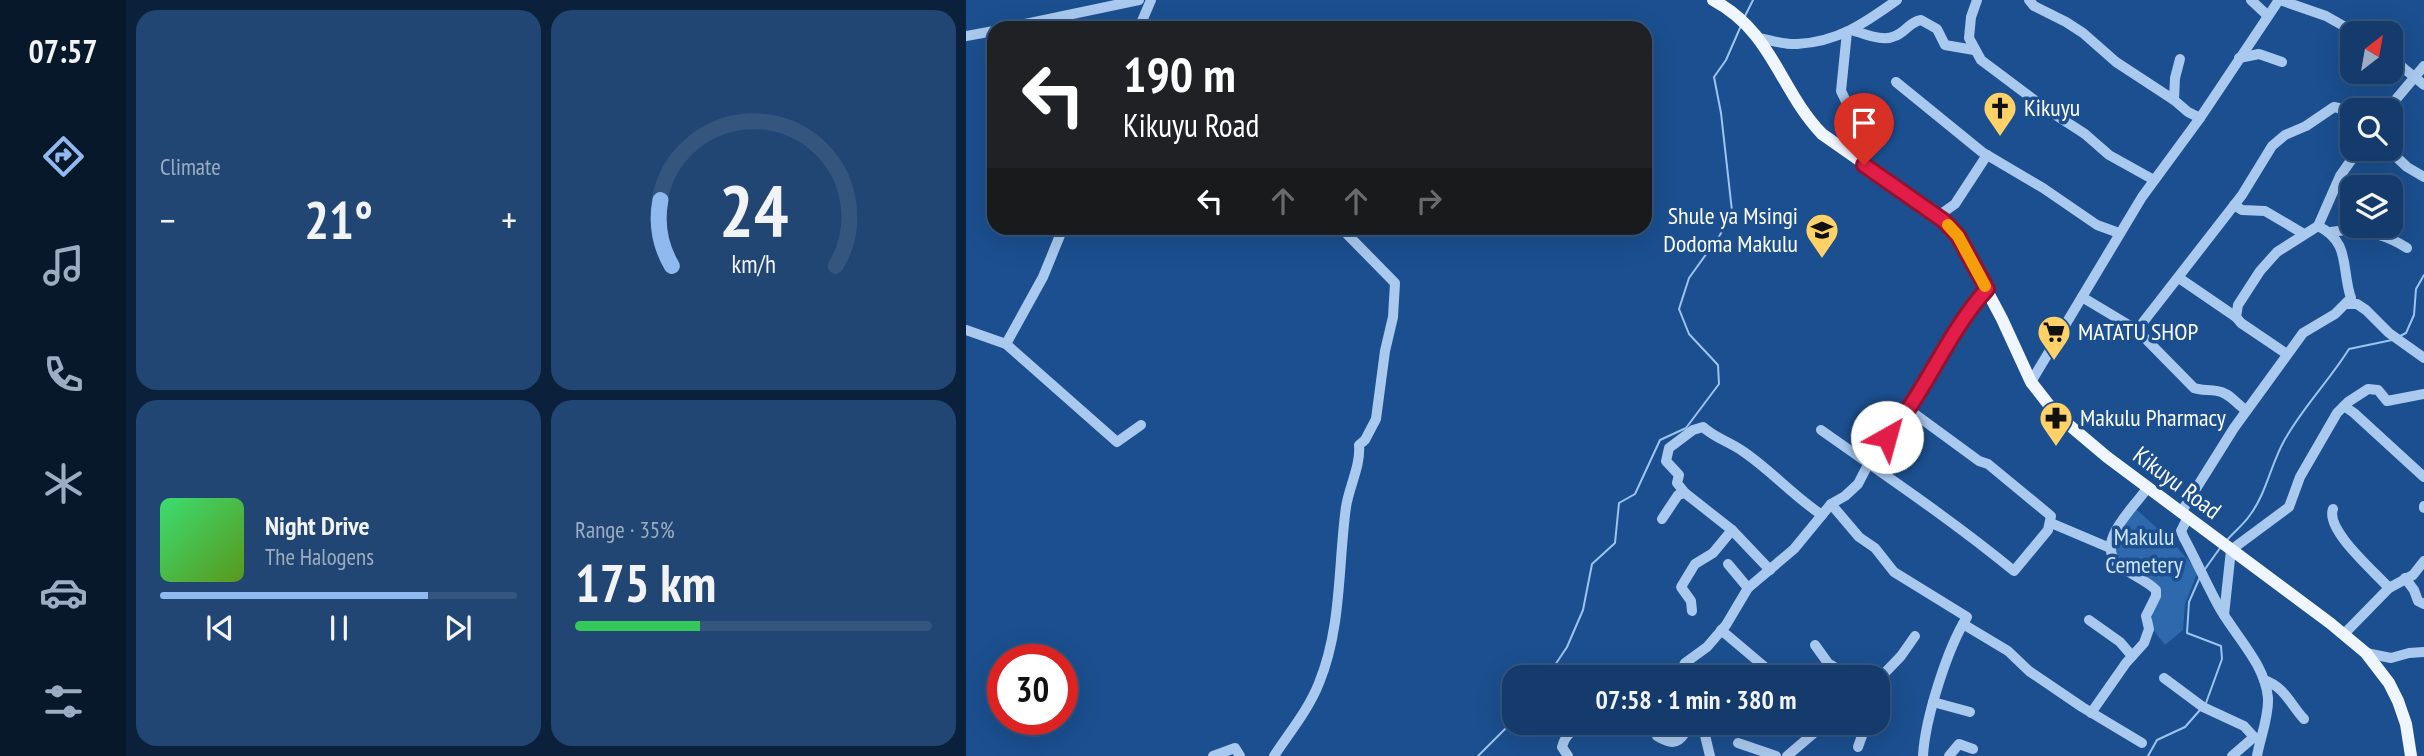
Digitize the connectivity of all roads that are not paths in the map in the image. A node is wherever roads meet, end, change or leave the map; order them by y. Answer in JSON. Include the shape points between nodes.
{"nodes":[{"id":1,"x":1139,"y":0,"type":"edge"},
{"id":2,"x":1151,"y":0,"type":"edge"},
{"id":3,"x":1713,"y":0,"type":"edge"},
{"id":4,"x":1897,"y":0,"type":"edge"},
{"id":5,"x":1977,"y":0,"type":"edge"},
{"id":6,"x":2029,"y":0,"type":"edge"},
{"id":7,"x":2250,"y":0,"type":"edge"},
{"id":8,"x":2280,"y":0,"type":"edge"},
{"id":9,"x":2267,"y":15,"type":"junction"},
{"id":10,"x":1039,"y":21,"type":"edge"},
{"id":11,"x":1142,"y":21,"type":"edge"},
{"id":12,"x":2340,"y":24,"type":"edge"},
{"id":13,"x":1850,"y":31,"type":"junction"},
{"id":14,"x":987,"y":32,"type":"edge"},
{"id":15,"x":966,"y":36,"type":"edge"},
{"id":16,"x":1758,"y":38,"type":"junction"},
{"id":17,"x":1974,"y":50,"type":"junction"},
{"id":18,"x":2239,"y":58,"type":"junction"},
{"id":19,"x":2180,"y":59,"type":"dead end"},
{"id":20,"x":2282,"y":62,"type":"dead end"},
{"id":21,"x":2424,"y":66,"type":"edge"},
{"id":22,"x":2403,"y":68,"type":"edge"},
{"id":23,"x":2415,"y":78,"type":"junction"},
{"id":24,"x":1896,"y":82,"type":"dead end"},
{"id":25,"x":2424,"y":85,"type":"edge"},
{"id":26,"x":2398,"y":98,"type":"edge"},
{"id":27,"x":2174,"y":100,"type":"junction"},
{"id":28,"x":2340,"y":108,"type":"edge"},
{"id":29,"x":2200,"y":118,"type":"junction"},
{"id":30,"x":1987,"y":155,"type":"junction"},
{"id":31,"x":2351,"y":161,"type":"edge"},
{"id":32,"x":2401,"y":161,"type":"edge"},
{"id":33,"x":1864,"y":165,"type":"junction"},
{"id":34,"x":2424,"y":177,"type":"edge"},
{"id":35,"x":2154,"y":180,"type":"junction"},
{"id":36,"x":2234,"y":205,"type":"junction"},
{"id":37,"x":1938,"y":216,"type":"junction"},
{"id":38,"x":2318,"y":226,"type":"junction"},
{"id":39,"x":2331,"y":232,"type":"junction"},
{"id":40,"x":2119,"y":233,"type":"junction"},
{"id":41,"x":2304,"y":234,"type":"junction"},
{"id":42,"x":1060,"y":235,"type":"edge"},
{"id":43,"x":1348,"y":235,"type":"edge"},
{"id":44,"x":2407,"y":248,"type":"dead end"},
{"id":45,"x":2179,"y":278,"type":"junction"},
{"id":46,"x":1987,"y":289,"type":"junction"},
{"id":47,"x":2082,"y":297,"type":"junction"},
{"id":48,"x":2347,"y":304,"type":"junction"},
{"id":49,"x":2236,"y":317,"type":"junction"},
{"id":50,"x":966,"y":330,"type":"edge"},
{"id":51,"x":2137,"y":330,"type":"junction"},
{"id":52,"x":1006,"y":344,"type":"junction"},
{"id":53,"x":2287,"y":354,"type":"junction"},
{"id":54,"x":2424,"y":358,"type":"edge"},
{"id":55,"x":2031,"y":382,"type":"junction"},
{"id":56,"x":2424,"y":394,"type":"edge"},
{"id":57,"x":2344,"y":406,"type":"junction"},
{"id":58,"x":1908,"y":409,"type":"junction"},
{"id":59,"x":2246,"y":411,"type":"junction"},
{"id":60,"x":1141,"y":425,"type":"dead end"},
{"id":61,"x":1821,"y":430,"type":"dead end"},
{"id":62,"x":1869,"y":462,"type":"junction"},
{"id":63,"x":2424,"y":477,"type":"edge"},
{"id":64,"x":2148,"y":487,"type":"junction"},
{"id":65,"x":1685,"y":493,"type":"junction"},
{"id":66,"x":1831,"y":504,"type":"junction"},
{"id":67,"x":2333,"y":509,"type":"dead end"},
{"id":68,"x":1822,"y":514,"type":"junction"},
{"id":69,"x":2185,"y":514,"type":"junction"},
{"id":70,"x":1662,"y":519,"type":"dead end"},
{"id":71,"x":2051,"y":523,"type":"junction"},
{"id":72,"x":1731,"y":530,"type":"junction"},
{"id":73,"x":2226,"y":546,"type":"junction"},
{"id":74,"x":2110,"y":548,"type":"junction"},
{"id":75,"x":2424,"y":561,"type":"edge"},
{"id":76,"x":1728,"y":564,"type":"dead end"},
{"id":77,"x":1770,"y":569,"type":"junction"},
{"id":78,"x":2404,"y":578,"type":"junction"},
{"id":79,"x":2389,"y":587,"type":"junction"},
{"id":80,"x":1748,"y":588,"type":"junction"},
{"id":81,"x":2424,"y":604,"type":"edge"},
{"id":82,"x":1692,"y":611,"type":"dead end"},
{"id":83,"x":2224,"y":615,"type":"junction"},
{"id":84,"x":2089,"y":620,"type":"dead end"},
{"id":85,"x":1963,"y":624,"type":"junction"},
{"id":86,"x":1721,"y":630,"type":"junction"},
{"id":87,"x":2344,"y":634,"type":"junction"},
{"id":88,"x":1915,"y":636,"type":"dead end"},
{"id":89,"x":1815,"y":645,"type":"dead end"},
{"id":90,"x":2424,"y":652,"type":"edge"},
{"id":91,"x":2366,"y":653,"type":"junction"},
{"id":92,"x":2132,"y":656,"type":"junction"},
{"id":93,"x":1827,"y":663,"type":"joint"},
{"id":94,"x":1685,"y":665,"type":"edge"},
{"id":95,"x":1764,"y":665,"type":"edge"},
{"id":96,"x":1830,"y":665,"type":"edge"},
{"id":97,"x":1890,"y":667,"type":"edge"},
{"id":98,"x":2164,"y":678,"type":"dead end"},
{"id":99,"x":2264,"y":680,"type":"junction"},
{"id":100,"x":1933,"y":702,"type":"junction"},
{"id":101,"x":1970,"y":712,"type":"dead end"},
{"id":102,"x":2091,"y":713,"type":"junction"},
{"id":103,"x":2304,"y":719,"type":"dead end"},
{"id":104,"x":1566,"y":735,"type":"edge"},
{"id":105,"x":1683,"y":735,"type":"edge"},
{"id":106,"x":1705,"y":735,"type":"edge"},
{"id":107,"x":1813,"y":735,"type":"edge"},
{"id":108,"x":1862,"y":735,"type":"edge"},
{"id":109,"x":1657,"y":736,"type":"dead end"},
{"id":110,"x":2257,"y":739,"type":"junction"},
{"id":111,"x":1738,"y":743,"type":"dead end"},
{"id":112,"x":2142,"y":743,"type":"dead end"},
{"id":113,"x":1858,"y":747,"type":"dead end"},
{"id":114,"x":1973,"y":749,"type":"dead end"},
{"id":115,"x":1213,"y":756,"type":"edge"},
{"id":116,"x":1240,"y":756,"type":"edge"},
{"id":117,"x":1274,"y":756,"type":"edge"},
{"id":118,"x":1568,"y":756,"type":"edge"},
{"id":119,"x":1710,"y":756,"type":"edge"},
{"id":120,"x":1776,"y":756,"type":"edge"},
{"id":121,"x":1787,"y":756,"type":"edge"},
{"id":122,"x":1923,"y":756,"type":"edge"},
{"id":123,"x":1949,"y":756,"type":"edge"},
{"id":124,"x":2232,"y":756,"type":"edge"},
{"id":125,"x":2257,"y":756,"type":"edge"},
{"id":126,"x":2411,"y":756,"type":"edge"}],
"edges":[{"from":1,"to":10,"type":"street"},
{"from":2,"to":11,"type":"street"},
{"from":3,"to":16,"type":"main road","name":"Kikuyu Road","via":[[1737,13]]},
{"from":4,"to":13,"type":"street"},
{"from":5,"to":17,"type":"street","via":[[1969,30]]},
{"from":6,"to":27,"type":"street"},
{"from":7,"to":9,"type":"street"},
{"from":8,"to":9,"type":"street"},
{"from":8,"to":12,"type":"street"},
{"from":9,"to":18,"type":"street"},
{"from":13,"to":16,"type":"street","via":[[1797,44]]},
{"from":13,"to":17,"type":"street","via":[[1887,38],[1921,20],[1937,29],[1945,45]]},
{"from":13,"to":33,"type":"street","via":[[1841,91],[1863,136]]},
{"from":14,"to":15,"type":"street"},
{"from":16,"to":33,"type":"main road","name":"Kikuyu Road","via":[[1810,121]]},
{"from":17,"to":35,"type":"street","via":[[1981,60],[2109,155]]},
{"from":18,"to":20,"type":"street","via":[[2259,54]]},
{"from":18,"to":29,"type":"street"},
{"from":19,"to":27,"type":"street"},
{"from":21,"to":23,"type":"street"},
{"from":22,"to":23,"type":"street"},
{"from":23,"to":25,"type":"street"},
{"from":23,"to":26,"type":"street"},
{"from":24,"to":30,"type":"street"},
{"from":27,"to":29,"type":"street"},
{"from":28,"to":36,"type":"street","via":[[2334,107],[2272,146]]},
{"from":29,"to":35,"type":"street"},
{"from":30,"to":37,"type":"street","via":[[1955,204]]},
{"from":30,"to":40,"type":"street","via":[[2097,225]]},
{"from":31,"to":38,"type":"street"},
{"from":32,"to":34,"type":"street"},
{"from":33,"to":37,"type":"main road","name":"Kikuyu Road"},
{"from":35,"to":40,"type":"street"},
{"from":36,"to":41,"type":"street","via":[[2265,211]]},
{"from":36,"to":45,"type":"street"},
{"from":37,"to":46,"type":"main road","name":"Kikuyu Road","via":[[1958,236]]},
{"from":38,"to":39,"type":"street"},
{"from":38,"to":41,"type":"street"},
{"from":39,"to":44,"type":"street","via":[[2383,235]]},
{"from":39,"to":48,"type":"street","via":[[2340,244],[2351,298]]},
{"from":40,"to":47,"type":"street"},
{"from":41,"to":49,"type":"street","via":[[2277,252],[2260,271],[2238,305]]},
{"from":42,"to":52,"type":"street"},
{"from":43,"to":117,"type":"street","via":[[1395,283],[1393,317],[1376,419],[1359,444],[1349,491],[1341,580],[1325,663],[1319,684]]},
{"from":45,"to":49,"type":"street"},
{"from":45,"to":51,"type":"street"},
{"from":46,"to":55,"type":"main road","name":"Kikuyu Road"},
{"from":46,"to":58,"type":"street","via":[[1958,326]]},
{"from":47,"to":51,"type":"street"},
{"from":47,"to":55,"type":"street"},
{"from":48,"to":53,"type":"street","via":[[2308,329]]},
{"from":48,"to":54,"type":"street","via":[[2366,310]]},
{"from":49,"to":53,"type":"street"},
{"from":50,"to":52,"type":"street"},
{"from":51,"to":59,"type":"street","via":[[2194,388],[2219,391]]},
{"from":52,"to":60,"type":"street","via":[[1116,442]]},
{"from":53,"to":59,"type":"street"},
{"from":55,"to":64,"type":"main road","name":"Kikuyu Road","via":[[2076,433]]},
{"from":56,"to":57,"type":"street","via":[[2388,401],[2378,390],[2368,389]]},
{"from":57,"to":63,"type":"street"},
{"from":57,"to":73,"type":"street","via":[[2300,477],[2289,507]]},
{"from":58,"to":62,"type":"street"},
{"from":58,"to":71,"type":"street","via":[[2046,510]]},
{"from":59,"to":69,"type":"street"},
{"from":61,"to":62,"type":"street"},
{"from":62,"to":66,"type":"street","via":[[1857,484]]},
{"from":62,"to":71,"type":"street","via":[[2014,570]]},
{"from":64,"to":69,"type":"main road","name":"Kikuyu Road"},
{"from":64,"to":74,"type":"street","via":[[2114,534]]},
{"from":65,"to":68,"type":"street","via":[[1677,483],[1679,475],[1666,461],[1669,448],[1703,427],[1741,450]]},
{"from":65,"to":70,"type":"street","via":[[1678,495]]},
{"from":65,"to":72,"type":"street"},
{"from":66,"to":68,"type":"street"},
{"from":66,"to":85,"type":"street","via":[[1894,572],[1967,617]]},
{"from":67,"to":79,"type":"street","via":[[2332,520],[2341,536]]},
{"from":68,"to":77,"type":"street","via":[[1794,549]]},
{"from":69,"to":73,"type":"main road","name":"Kikuyu Road"},
{"from":69,"to":83,"type":"street","via":[[2181,531]]},
{"from":71,"to":74,"type":"street"},
{"from":72,"to":77,"type":"street"},
{"from":72,"to":82,"type":"street","via":[[1713,553],[1695,564],[1681,587]]},
{"from":73,"to":83,"type":"street"},
{"from":73,"to":87,"type":"main road","name":"Kikuyu Road"},
{"from":74,"to":92,"type":"street","via":[[2117,564],[2157,594],[2146,616],[2147,636]]},
{"from":75,"to":78,"type":"street","via":[[2413,575]]},
{"from":76,"to":80,"type":"street"},
{"from":77,"to":80,"type":"street"},
{"from":78,"to":79,"type":"street"},
{"from":78,"to":81,"type":"street"},
{"from":79,"to":87,"type":"street"},
{"from":80,"to":86,"type":"street"},
{"from":83,"to":99,"type":"street"},
{"from":84,"to":92,"type":"street"},
{"from":85,"to":100,"type":"street"},
{"from":85,"to":102,"type":"street","via":[[2008,651]]},
{"from":86,"to":94,"type":"street"},
{"from":86,"to":95,"type":"street"},
{"from":87,"to":91,"type":"main road","name":"Kikuyu Road"},
{"from":88,"to":97,"type":"street"},
{"from":89,"to":93,"type":"street"},
{"from":90,"to":91,"type":"street","via":[[2390,658]]},
{"from":91,"to":126,"type":"main road","name":"Kikuyu Road","via":[[2398,701]]},
{"from":92,"to":102,"type":"street"},
{"from":93,"to":96,"type":"street"},
{"from":98,"to":110,"type":"street","via":[[2203,707],[2244,726]]},
{"from":99,"to":103,"type":"street","via":[[2283,690]]},
{"from":99,"to":110,"type":"street","via":[[2268,710]]},
{"from":100,"to":101,"type":"street"},
{"from":100,"to":122,"type":"street"},
{"from":102,"to":112,"type":"street"},
{"from":104,"to":118,"type":"street","via":[[1562,747]]},
{"from":105,"to":109,"type":"street","via":[[1674,743]]},
{"from":106,"to":119,"type":"street"},
{"from":107,"to":121,"type":"street"},
{"from":108,"to":113,"type":"street"},
{"from":110,"to":124,"type":"street"},
{"from":110,"to":125,"type":"street"},
{"from":111,"to":120,"type":"street"},
{"from":114,"to":123,"type":"street","via":[[1959,744]]},
{"from":115,"to":116,"type":"street","via":[[1235,748]]}]}
